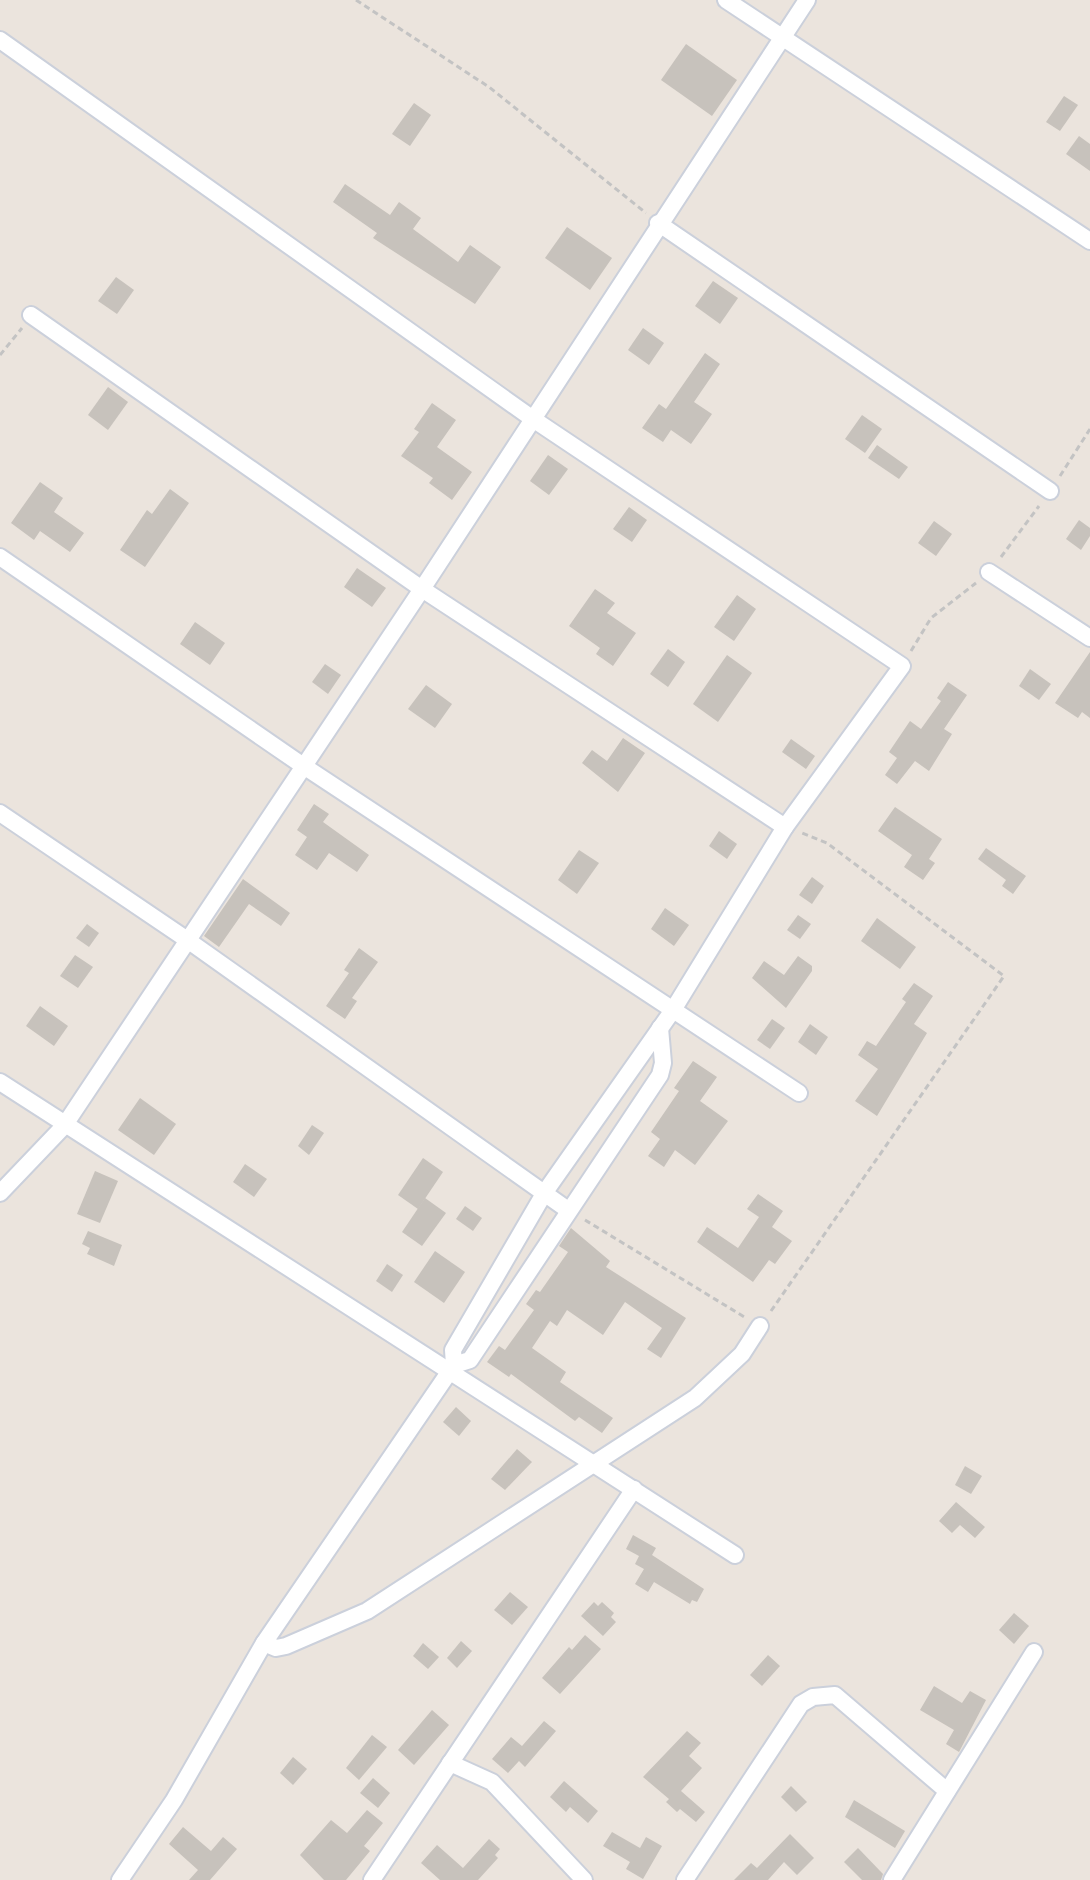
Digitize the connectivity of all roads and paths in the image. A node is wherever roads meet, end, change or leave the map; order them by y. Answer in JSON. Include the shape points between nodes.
{"nodes":[{"id":1,"x":356,"y":0,"type":"edge"},
{"id":2,"x":726,"y":0,"type":"edge"},
{"id":3,"x":807,"y":0,"type":"edge"},
{"id":4,"x":781,"y":39,"type":"junction"},
{"id":5,"x":0,"y":40,"type":"edge"},
{"id":6,"x":658,"y":223,"type":"junction"},
{"id":7,"x":1090,"y":241,"type":"edge"},
{"id":8,"x":31,"y":315,"type":"joint"},
{"id":9,"x":0,"y":355,"type":"edge"},
{"id":10,"x":533,"y":419,"type":"junction"},
{"id":11,"x":1090,"y":429,"type":"edge"},
{"id":12,"x":1050,"y":491,"type":"junction"},
{"id":13,"x":0,"y":557,"type":"edge"},
{"id":14,"x":989,"y":572,"type":"junction"},
{"id":15,"x":422,"y":589,"type":"junction"},
{"id":16,"x":1090,"y":638,"type":"edge"},
{"id":17,"x":902,"y":666,"type":"junction"},
{"id":18,"x":302,"y":765,"type":"junction"},
{"id":19,"x":0,"y":813,"type":"edge"},
{"id":20,"x":785,"y":827,"type":"junction"},
{"id":21,"x":186,"y":939,"type":"junction"},
{"id":22,"x":673,"y":1010,"type":"junction"},
{"id":23,"x":660,"y":1028,"type":"junction"},
{"id":24,"x":0,"y":1082,"type":"edge"},
{"id":25,"x":799,"y":1093,"type":"dead end"},
{"id":26,"x":64,"y":1126,"type":"junction"},
{"id":27,"x":545,"y":1192,"type":"junction"},
{"id":28,"x":0,"y":1193,"type":"edge"},
{"id":29,"x":568,"y":1210,"type":"junction"},
{"id":30,"x":760,"y":1326,"type":"junction"},
{"id":31,"x":452,"y":1368,"type":"junction"},
{"id":32,"x":594,"y":1463,"type":"junction"},
{"id":33,"x":634,"y":1489,"type":"junction"},
{"id":34,"x":735,"y":1555,"type":"dead end"},
{"id":35,"x":264,"y":1643,"type":"junction"},
{"id":36,"x":1034,"y":1652,"type":"dead end"},
{"id":37,"x":450,"y":1763,"type":"junction"},
{"id":38,"x":947,"y":1791,"type":"junction"},
{"id":39,"x":120,"y":1880,"type":"edge"},
{"id":40,"x":372,"y":1880,"type":"edge"},
{"id":41,"x":584,"y":1880,"type":"edge"},
{"id":42,"x":685,"y":1880,"type":"edge"},
{"id":43,"x":892,"y":1880,"type":"edge"}],
"edges":[{"from":1,"to":6,"type":"path","via":[[489,87]]},
{"from":2,"to":4,"type":"street"},
{"from":3,"to":4,"type":"street"},
{"from":4,"to":6,"type":"street"},
{"from":4,"to":7,"type":"street"},
{"from":5,"to":10,"type":"street"},
{"from":6,"to":10,"type":"street"},
{"from":6,"to":12,"type":"street"},
{"from":8,"to":9,"type":"path"},
{"from":8,"to":15,"type":"street"},
{"from":10,"to":15,"type":"street"},
{"from":10,"to":17,"type":"street"},
{"from":11,"to":12,"type":"path"},
{"from":12,"to":14,"type":"path"},
{"from":13,"to":18,"type":"street"},
{"from":14,"to":16,"type":"street"},
{"from":14,"to":17,"type":"path","via":[[931,618]]},
{"from":15,"to":18,"type":"street"},
{"from":15,"to":20,"type":"street"},
{"from":17,"to":20,"type":"street"},
{"from":18,"to":21,"type":"street"},
{"from":18,"to":22,"type":"street"},
{"from":19,"to":21,"type":"street"},
{"from":20,"to":22,"type":"street"},
{"from":20,"to":30,"type":"path","via":[[827,843],[1004,976]]},
{"from":21,"to":26,"type":"street"},
{"from":21,"to":27,"type":"street"},
{"from":22,"to":23,"type":"street"},
{"from":22,"to":25,"type":"street"},
{"from":23,"to":27,"type":"street"},
{"from":23,"to":29,"type":"street","via":[[660,1075]]},
{"from":24,"to":26,"type":"street"},
{"from":26,"to":28,"type":"street"},
{"from":26,"to":31,"type":"street"},
{"from":27,"to":29,"type":"street"},
{"from":27,"to":31,"type":"street","via":[[453,1350]]},
{"from":29,"to":30,"type":"path"},
{"from":29,"to":31,"type":"street","via":[[470,1360]]},
{"from":30,"to":32,"type":"street","via":[[742,1354],[695,1398]]},
{"from":31,"to":32,"type":"street"},
{"from":31,"to":35,"type":"street"},
{"from":32,"to":33,"type":"street"},
{"from":32,"to":35,"type":"street","via":[[367,1611],[286,1646]]},
{"from":33,"to":34,"type":"street"},
{"from":33,"to":37,"type":"street"},
{"from":35,"to":39,"type":"street","via":[[174,1800]]},
{"from":36,"to":38,"type":"street"},
{"from":37,"to":40,"type":"street"},
{"from":37,"to":41,"type":"street","via":[[492,1782]]},
{"from":38,"to":42,"type":"street","via":[[835,1695],[813,1697],[801,1704]]},
{"from":38,"to":43,"type":"street"}]}
